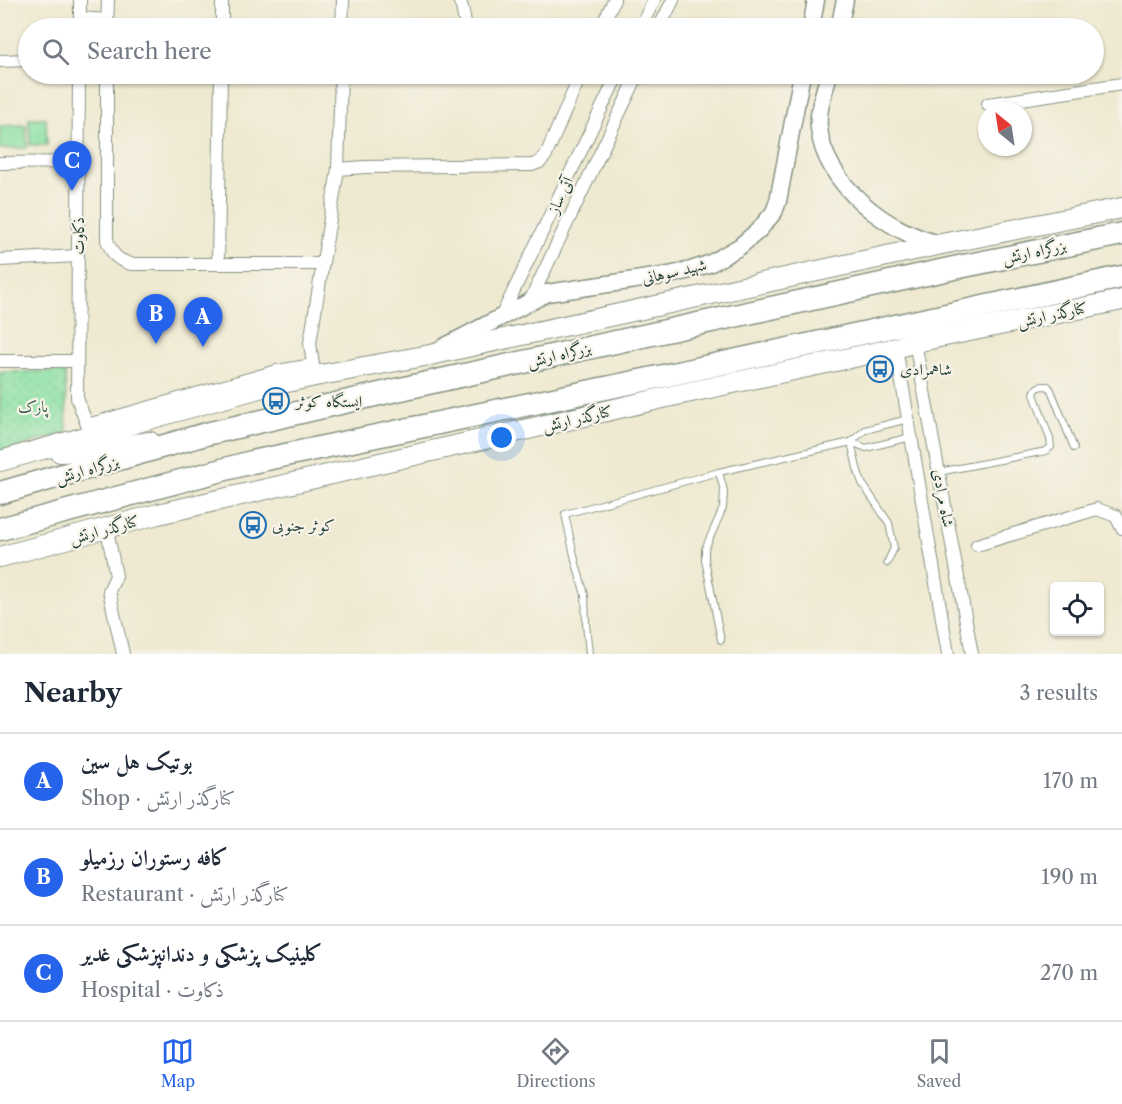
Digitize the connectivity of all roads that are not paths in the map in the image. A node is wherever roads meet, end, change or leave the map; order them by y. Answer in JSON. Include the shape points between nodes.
{"nodes":[{"id":1,"x":80,"y":0,"type":"edge"},
{"id":2,"x":108,"y":0,"type":"edge"},
{"id":3,"x":222,"y":0,"type":"edge"},
{"id":4,"x":343,"y":0,"type":"edge"},
{"id":5,"x":459,"y":0,"type":"edge"},
{"id":6,"x":614,"y":0,"type":"edge"},
{"id":7,"x":654,"y":0,"type":"edge"},
{"id":8,"x":673,"y":0,"type":"edge"},
{"id":9,"x":845,"y":0,"type":"edge"},
{"id":10,"x":80,"y":18,"type":"edge"},
{"id":11,"x":107,"y":18,"type":"edge"},
{"id":12,"x":222,"y":18,"type":"edge"},
{"id":13,"x":342,"y":18,"type":"edge"},
{"id":14,"x":464,"y":18,"type":"edge"},
{"id":15,"x":606,"y":18,"type":"edge"},
{"id":16,"x":645,"y":18,"type":"edge"},
{"id":17,"x":664,"y":18,"type":"edge"},
{"id":18,"x":841,"y":18,"type":"edge"},
{"id":19,"x":0,"y":60,"type":"edge"},
{"id":20,"x":18,"y":60,"type":"edge"},
{"id":21,"x":79,"y":84,"type":"edge"},
{"id":22,"x":107,"y":84,"type":"edge"},
{"id":23,"x":221,"y":84,"type":"edge"},
{"id":24,"x":341,"y":84,"type":"edge"},
{"id":25,"x":577,"y":84,"type":"edge"},
{"id":26,"x":613,"y":84,"type":"edge"},
{"id":27,"x":633,"y":84,"type":"edge"},
{"id":28,"x":800,"y":84,"type":"edge"},
{"id":29,"x":827,"y":84,"type":"edge"},
{"id":30,"x":1122,"y":84,"type":"edge"},
{"id":31,"x":1001,"y":102,"type":"edge"},
{"id":32,"x":79,"y":162,"type":"junction"},
{"id":33,"x":0,"y":163,"type":"edge"},
{"id":34,"x":338,"y":169,"type":"junction"},
{"id":35,"x":1122,"y":208,"type":"edge"},
{"id":36,"x":1122,"y":234,"type":"edge"},
{"id":37,"x":942,"y":244,"type":"junction"},
{"id":38,"x":78,"y":256,"type":"junction"},
{"id":39,"x":0,"y":260,"type":"edge"},
{"id":40,"x":218,"y":264,"type":"junction"},
{"id":41,"x":322,"y":264,"type":"junction"},
{"id":42,"x":526,"y":265,"type":"junction"},
{"id":43,"x":543,"y":272,"type":"junction"},
{"id":44,"x":1122,"y":277,"type":"edge"},
{"id":45,"x":1122,"y":300,"type":"edge"},
{"id":46,"x":530,"y":301,"type":"junction"},
{"id":47,"x":501,"y":317,"type":"junction"},
{"id":48,"x":991,"y":327,"type":"junction"},
{"id":49,"x":825,"y":341,"type":"junction"},
{"id":50,"x":906,"y":345,"type":"junction"},
{"id":51,"x":430,"y":355,"type":"junction"},
{"id":52,"x":0,"y":361,"type":"edge"},
{"id":53,"x":77,"y":361,"type":"junction"},
{"id":54,"x":314,"y":371,"type":"junction"},
{"id":55,"x":908,"y":419,"type":"junction"},
{"id":56,"x":206,"y":435,"type":"junction"},
{"id":57,"x":911,"y":437,"type":"junction"},
{"id":58,"x":851,"y":442,"type":"junction"},
{"id":59,"x":1074,"y":448,"type":"dead end"},
{"id":60,"x":0,"y":462,"type":"edge"},
{"id":61,"x":719,"y":472,"type":"junction"},
{"id":62,"x":939,"y":472,"type":"junction"},
{"id":63,"x":0,"y":493,"type":"edge"},
{"id":64,"x":118,"y":525,"type":"junction"},
{"id":65,"x":1122,"y":528,"type":"edge"},
{"id":66,"x":0,"y":529,"type":"edge"},
{"id":67,"x":977,"y":545,"type":"dead end"},
{"id":68,"x":0,"y":557,"type":"edge"},
{"id":69,"x":887,"y":563,"type":"dead end"},
{"id":70,"x":721,"y":640,"type":"dead end"},
{"id":71,"x":123,"y":654,"type":"edge"},
{"id":72,"x":589,"y":654,"type":"edge"},
{"id":73,"x":948,"y":654,"type":"edge"},
{"id":74,"x":972,"y":654,"type":"edge"}],
"edges":[{"from":1,"to":10,"type":"street"},
{"from":2,"to":11,"type":"street"},
{"from":3,"to":12,"type":"street"},
{"from":4,"to":13,"type":"street"},
{"from":5,"to":14,"type":"street"},
{"from":6,"to":15,"type":"street"},
{"from":7,"to":16,"type":"street"},
{"from":8,"to":17,"type":"street"},
{"from":9,"to":18,"type":"main road"},
{"from":19,"to":20,"type":"street"},
{"from":21,"to":32,"type":"street","name":"ذکاوت"},
{"from":22,"to":40,"type":"street","via":[[107,240],[111,252],[118,260],[131,264]]},
{"from":23,"to":40,"type":"street"},
{"from":24,"to":34,"type":"street"},
{"from":25,"to":34,"type":"street","via":[[546,155],[532,165]]},
{"from":26,"to":42,"type":"street","name":"آتی ساز"},
{"from":27,"to":43,"type":"street","name":"آتی ساز"},
{"from":28,"to":46,"type":"main road","name":"شهید سوهانی","via":[[778,201],[768,221],[755,234],[729,253],[691,270],[556,291]]},
{"from":29,"to":37,"type":"main road","via":[[819,125],[821,141],[834,169],[853,195],[885,221],[913,236]]},
{"from":30,"to":31,"type":"street"},
{"from":32,"to":33,"type":"street"},
{"from":32,"to":38,"type":"street","name":"ذکاوت"},
{"from":34,"to":41,"type":"street"},
{"from":35,"to":37,"type":"main road"},
{"from":36,"to":56,"type":"highway","name":"بزرگراه ارتش","via":[[670,329]]},
{"from":37,"to":51,"type":"main road"},
{"from":38,"to":39,"type":"street"},
{"from":38,"to":53,"type":"street","name":"ذکاوت"},
{"from":40,"to":41,"type":"street"},
{"from":41,"to":54,"type":"street","via":[[310,343]]},
{"from":42,"to":43,"type":"street","via":[[534,275]]},
{"from":42,"to":47,"type":"street","name":"آتی ساز"},
{"from":43,"to":46,"type":"street","name":"آتی ساز"},
{"from":44,"to":49,"type":"highway"},
{"from":45,"to":48,"type":"main road","name":"کنارگذر ارتش"},
{"from":46,"to":47,"type":"main road","name":"شهید سوهانی"},
{"from":47,"to":51,"type":"main road","name":"شهید سوهانی"},
{"from":48,"to":49,"type":"main road"},
{"from":48,"to":50,"type":"main road","name":"کنارگذر ارتش"},
{"from":49,"to":66,"type":"highway","via":[[252,462]]},
{"from":50,"to":55,"type":"street","name":"شاه مرادی"},
{"from":50,"to":62,"type":"street","name":"شاه مرادی"},
{"from":50,"to":64,"type":"main road","name":"کنارگذر ارتش"},
{"from":51,"to":54,"type":"main road"},
{"from":52,"to":53,"type":"street"},
{"from":53,"to":54,"type":"street","name":"ذکاوت","via":[[77,398],[87,424],[277,371]]},
{"from":54,"to":60,"type":"main road"},
{"from":55,"to":57,"type":"street","name":"شاه مرادی"},
{"from":55,"to":58,"type":"lane","via":[[865,430]]},
{"from":56,"to":60,"type":"main road"},
{"from":56,"to":63,"type":"highway","name":"بزرگراه ارتش"},
{"from":57,"to":58,"type":"lane","via":[[866,448]]},
{"from":57,"to":73,"type":"street","name":"شاه مرادی"},
{"from":58,"to":61,"type":"lane"},
{"from":58,"to":69,"type":"lane","via":[[862,483],[889,523],[894,548]]},
{"from":59,"to":62,"type":"lane","via":[[1051,390],[1040,386],[1034,394],[1050,439],[1046,451]]},
{"from":61,"to":70,"type":"lane","via":[[723,508],[705,549],[705,560]]},
{"from":61,"to":72,"type":"lane","via":[[565,514],[585,595]]},
{"from":62,"to":74,"type":"street","name":"شاه مرادی"},
{"from":64,"to":68,"type":"main road","name":"کنارگذر ارتش"},
{"from":64,"to":71,"type":"street","via":[[108,536],[116,576],[109,591]]},
{"from":65,"to":67,"type":"street","via":[[1116,516],[1097,509]]}]}
